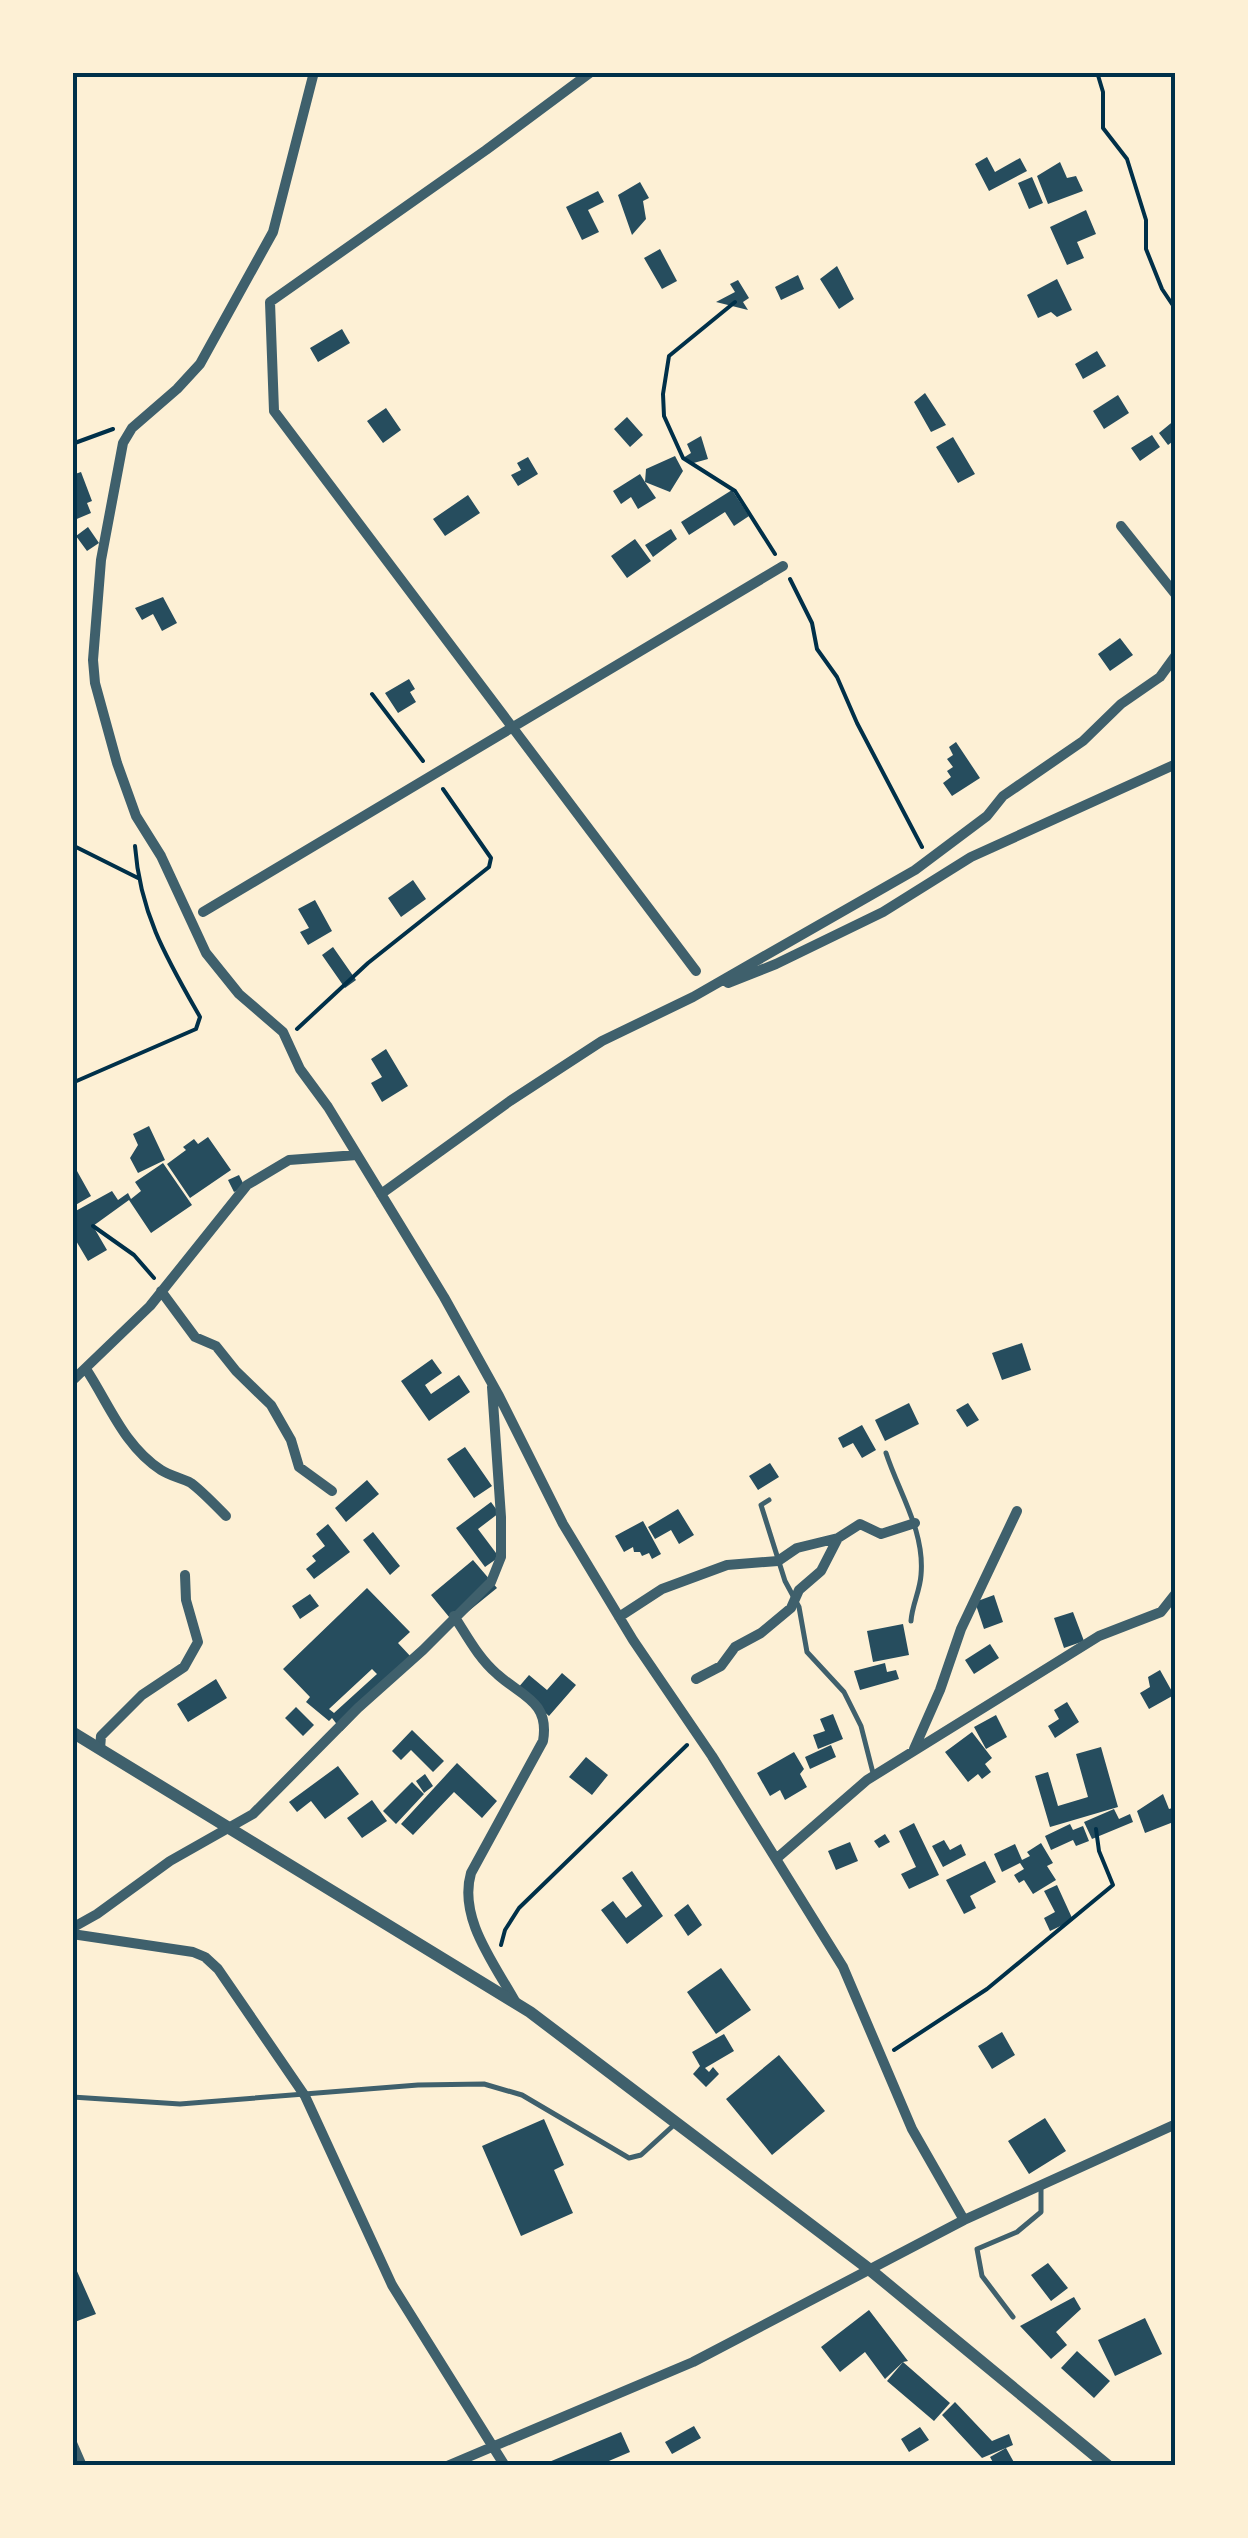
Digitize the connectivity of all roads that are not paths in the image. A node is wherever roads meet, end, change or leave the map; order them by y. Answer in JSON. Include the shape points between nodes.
{"nodes":[{"id":1,"x":314,"y":72,"type":"edge"},
{"id":2,"x":591,"y":72,"type":"edge"},
{"id":3,"x":1121,"y":526,"type":"dead end"},
{"id":4,"x":783,"y":566,"type":"dead end"},
{"id":5,"x":1176,"y":595,"type":"edge"},
{"id":6,"x":1176,"y":655,"type":"edge"},
{"id":7,"x":510,"y":728,"type":"junction"},
{"id":8,"x":1176,"y":764,"type":"edge"},
{"id":9,"x":203,"y":912,"type":"dead end"},
{"id":10,"x":696,"y":971,"type":"dead end"},
{"id":11,"x":693,"y":997,"type":"junction"},
{"id":12,"x":357,"y":1155,"type":"junction"},
{"id":13,"x":382,"y":1194,"type":"junction"},
{"id":14,"x":162,"y":1290,"type":"junction"},
{"id":15,"x":86,"y":1369,"type":"junction"},
{"id":16,"x":72,"y":1381,"type":"edge"},
{"id":17,"x":491,"y":1382,"type":"junction"},
{"id":18,"x":886,"y":1453,"type":"dead end"},
{"id":19,"x":332,"y":1491,"type":"dead end"},
{"id":20,"x":770,"y":1500,"type":"dead end"},
{"id":21,"x":1017,"y":1512,"type":"dead end"},
{"id":22,"x":226,"y":1516,"type":"dead end"},
{"id":23,"x":914,"y":1524,"type":"junction"},
{"id":24,"x":838,"y":1538,"type":"junction"},
{"id":25,"x":778,"y":1562,"type":"junction"},
{"id":26,"x":185,"y":1575,"type":"dead end"},
{"id":27,"x":1176,"y":1592,"type":"edge"},
{"id":28,"x":795,"y":1599,"type":"junction"},
{"id":29,"x":454,"y":1616,"type":"junction"},
{"id":30,"x":618,"y":1616,"type":"junction"},
{"id":31,"x":911,"y":1621,"type":"dead end"},
{"id":32,"x":696,"y":1679,"type":"dead end"},
{"id":33,"x":72,"y":1732,"type":"edge"},
{"id":34,"x":100,"y":1749,"type":"junction"},
{"id":35,"x":913,"y":1752,"type":"junction"},
{"id":36,"x":874,"y":1776,"type":"junction"},
{"id":37,"x":230,"y":1828,"type":"junction"},
{"id":38,"x":776,"y":1859,"type":"junction"},
{"id":39,"x":72,"y":1931,"type":"edge"},
{"id":40,"x":516,"y":2004,"type":"junction"},
{"id":41,"x":72,"y":2096,"type":"edge"},
{"id":42,"x":305,"y":2096,"type":"junction"},
{"id":43,"x":675,"y":2124,"type":"junction"},
{"id":44,"x":1176,"y":2124,"type":"edge"},
{"id":45,"x":1041,"y":2185,"type":"junction"},
{"id":46,"x":964,"y":2220,"type":"junction"},
{"id":47,"x":869,"y":2269,"type":"junction"},
{"id":48,"x":1014,"y":2318,"type":"dead end"},
{"id":49,"x":72,"y":2443,"type":"edge"},
{"id":50,"x":490,"y":2447,"type":"junction"},
{"id":51,"x":82,"y":2466,"type":"edge"},
{"id":52,"x":447,"y":2466,"type":"edge"},
{"id":53,"x":504,"y":2466,"type":"edge"},
{"id":54,"x":1108,"y":2466,"type":"edge"}],
"edges":[{"from":1,"to":12,"type":"street","via":[[273,232],[200,364],[123,443],[92,660],[126,792],[206,953],[239,994],[280,1028]]},
{"from":2,"to":7,"type":"street","via":[[270,302],[274,411]]},
{"from":3,"to":5,"type":"street"},
{"from":4,"to":7,"type":"street"},
{"from":6,"to":11,"type":"street","via":[[1160,677],[1083,741],[929,860]]},
{"from":7,"to":9,"type":"street"},
{"from":7,"to":10,"type":"street"},
{"from":8,"to":11,"type":"street","via":[[971,857],[884,912]]},
{"from":11,"to":13,"type":"street","via":[[602,1041]]},
{"from":12,"to":13,"type":"street"},
{"from":12,"to":14,"type":"street","via":[[289,1160],[264,1172],[224,1210]]},
{"from":13,"to":17,"type":"street"},
{"from":14,"to":15,"type":"street"},
{"from":14,"to":19,"type":"street","via":[[195,1337],[216,1346],[271,1405],[299,1467]]},
{"from":15,"to":16,"type":"street"},
{"from":15,"to":22,"type":"street","via":[[134,1444]]},
{"from":17,"to":29,"type":"street","via":[[501,1558],[492,1582]]},
{"from":17,"to":30,"type":"street"},
{"from":18,"to":23,"type":"lane"},
{"from":20,"to":25,"type":"lane","via":[[761,1505]]},
{"from":21,"to":35,"type":"street"},
{"from":23,"to":24,"type":"street","via":[[881,1534],[860,1524]]},
{"from":23,"to":31,"type":"lane","via":[[922,1576]]},
{"from":24,"to":25,"type":"street","via":[[797,1548]]},
{"from":24,"to":28,"type":"street"},
{"from":25,"to":28,"type":"lane"},
{"from":25,"to":30,"type":"street","via":[[728,1565],[662,1589]]},
{"from":26,"to":34,"type":"street","via":[[198,1642],[184,1666],[101,1736]]},
{"from":27,"to":35,"type":"street","via":[[1161,1612],[1099,1636]]},
{"from":28,"to":32,"type":"street","via":[[762,1634]]},
{"from":28,"to":36,"type":"lane","via":[[807,1652],[844,1692]]},
{"from":29,"to":37,"type":"street","via":[[260,1808]]},
{"from":29,"to":40,"type":"street","via":[[497,1675],[533,1702],[545,1727],[465,1892],[474,1924]]},
{"from":30,"to":38,"type":"street"},
{"from":33,"to":34,"type":"street"},
{"from":34,"to":37,"type":"street"},
{"from":35,"to":36,"type":"street"},
{"from":36,"to":38,"type":"street"},
{"from":37,"to":39,"type":"street","via":[[170,1861]]},
{"from":37,"to":40,"type":"street"},
{"from":38,"to":46,"type":"street","via":[[843,1967],[912,2129]]},
{"from":39,"to":42,"type":"street","via":[[205,1957]]},
{"from":40,"to":43,"type":"street"},
{"from":41,"to":42,"type":"lane","via":[[180,2104]]},
{"from":42,"to":43,"type":"lane","via":[[484,2084],[522,2096],[629,2158]]},
{"from":42,"to":50,"type":"street","via":[[392,2285]]},
{"from":43,"to":47,"type":"street"},
{"from":44,"to":45,"type":"street"},
{"from":45,"to":46,"type":"street"},
{"from":45,"to":48,"type":"lane","via":[[1041,2212],[1017,2232],[977,2249],[982,2276]]},
{"from":46,"to":47,"type":"street"},
{"from":47,"to":50,"type":"street","via":[[693,2362]]},
{"from":47,"to":54,"type":"street"},
{"from":49,"to":51,"type":"street"},
{"from":50,"to":52,"type":"street"},
{"from":50,"to":53,"type":"street"}]}
